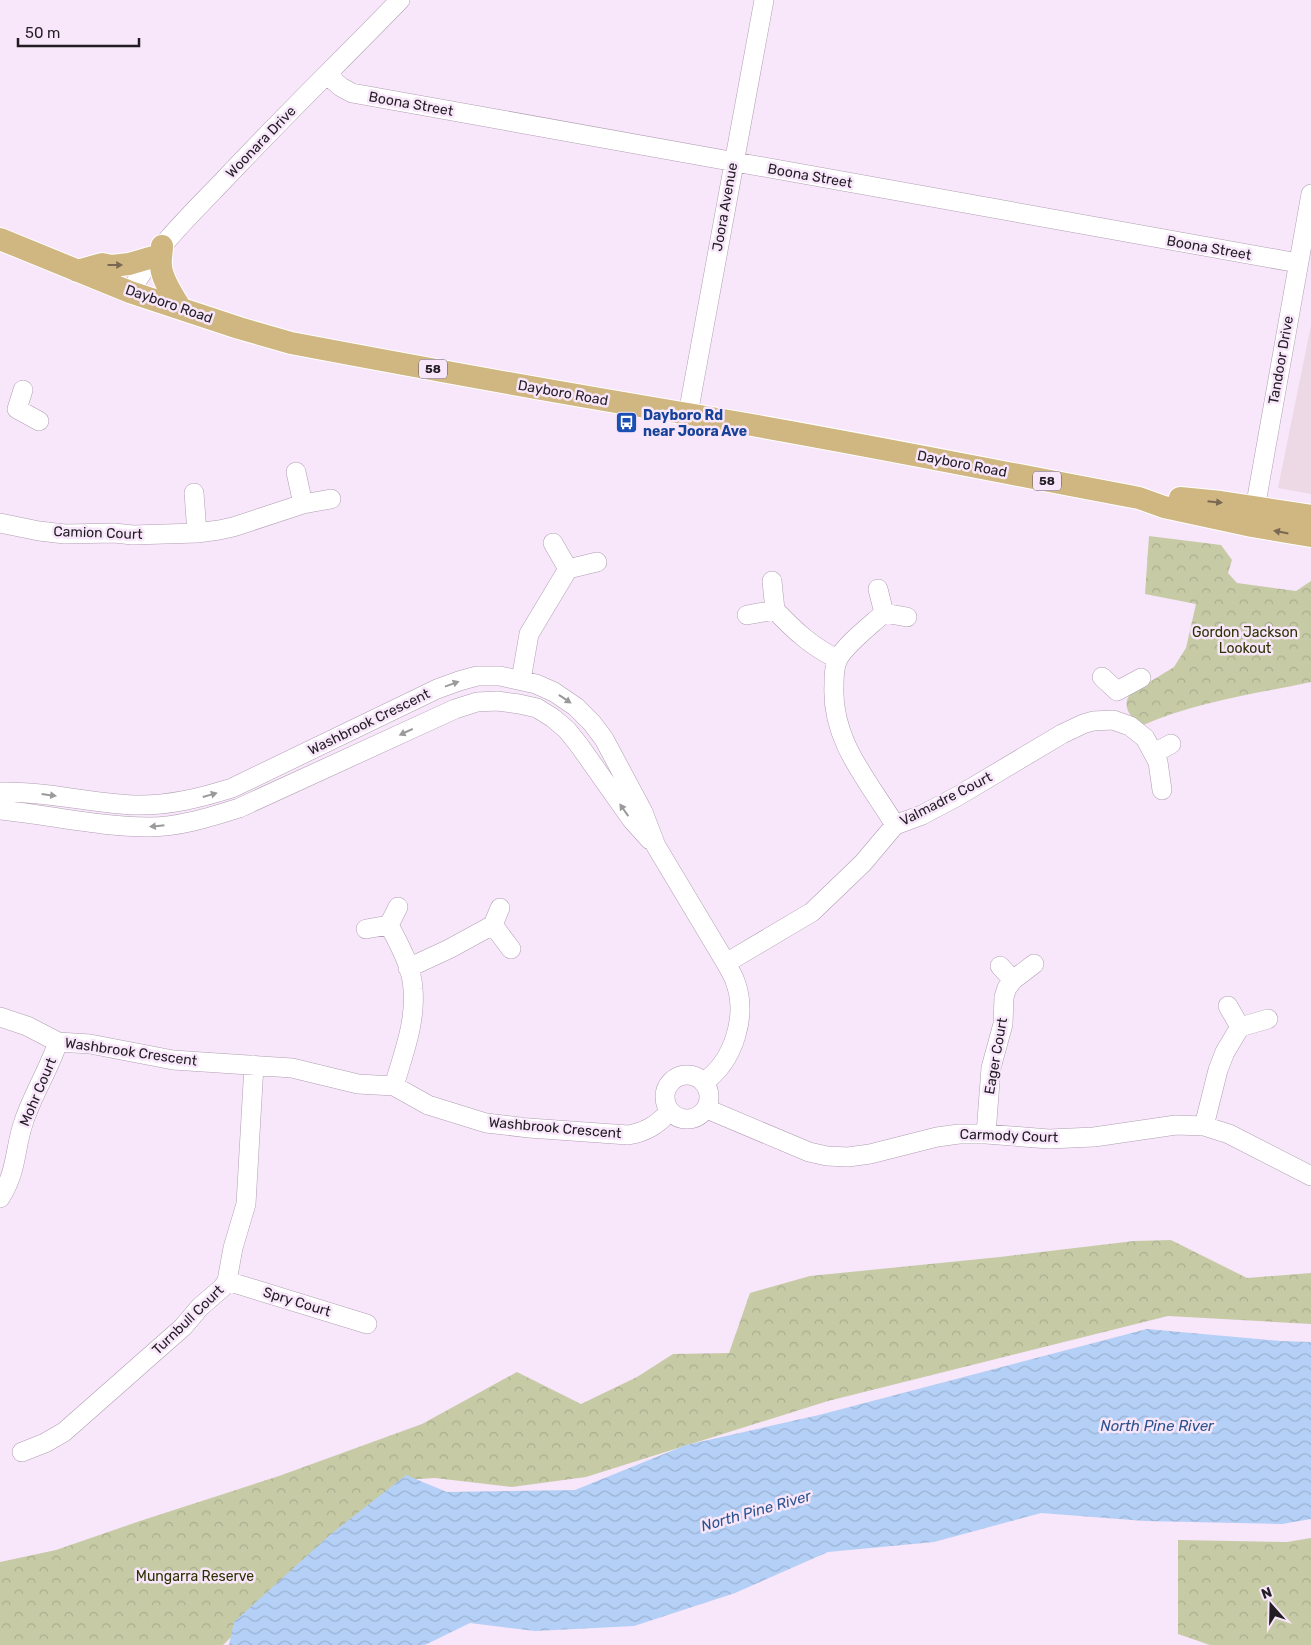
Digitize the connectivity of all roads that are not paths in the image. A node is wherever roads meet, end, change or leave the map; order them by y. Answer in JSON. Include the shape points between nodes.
{"nodes":[{"id":1,"x":400,"y":0,"type":"edge"},
{"id":2,"x":764,"y":0,"type":"edge"},
{"id":3,"x":327,"y":76,"type":"junction"},
{"id":4,"x":733,"y":162,"type":"junction"},
{"id":5,"x":1311,"y":194,"type":"edge"},
{"id":6,"x":0,"y":239,"type":"edge"},
{"id":7,"x":157,"y":252,"type":"junction"},
{"id":8,"x":1298,"y":264,"type":"junction"},
{"id":9,"x":76,"y":271,"type":"junction"},
{"id":10,"x":130,"y":292,"type":"junction"},
{"id":11,"x":182,"y":309,"type":"junction"},
{"id":12,"x":23,"y":390,"type":"dead end"},
{"id":13,"x":8,"y":409,"type":"edge"},
{"id":14,"x":688,"y":414,"type":"junction"},
{"id":15,"x":39,"y":421,"type":"dead end"},
{"id":16,"x":296,"y":472,"type":"dead end"},
{"id":17,"x":194,"y":493,"type":"dead end"},
{"id":18,"x":331,"y":498,"type":"dead end"},
{"id":19,"x":303,"y":504,"type":"junction"},
{"id":20,"x":1311,"y":516,"type":"edge"},
{"id":21,"x":1254,"y":517,"type":"junction"},
{"id":22,"x":0,"y":523,"type":"edge"},
{"id":23,"x":197,"y":532,"type":"junction"},
{"id":24,"x":1311,"y":536,"type":"edge"},
{"id":25,"x":553,"y":543,"type":"dead end"},
{"id":26,"x":596,"y":562,"type":"dead end"},
{"id":27,"x":568,"y":569,"type":"junction"},
{"id":28,"x":772,"y":581,"type":"dead end"},
{"id":29,"x":878,"y":589,"type":"dead end"},
{"id":30,"x":775,"y":610,"type":"junction"},
{"id":31,"x":884,"y":613,"type":"junction"},
{"id":32,"x":747,"y":616,"type":"dead end"},
{"id":33,"x":907,"y":616,"type":"dead end"},
{"id":34,"x":838,"y":659,"type":"junction"},
{"id":35,"x":1102,"y":677,"type":"dead end"},
{"id":36,"x":1141,"y":678,"type":"dead end"},
{"id":37,"x":521,"y":680,"type":"junction"},
{"id":38,"x":1117,"y":691,"type":"junction"},
{"id":39,"x":1113,"y":720,"type":"junction"},
{"id":40,"x":1162,"y":790,"type":"dead end"},
{"id":41,"x":0,"y":792,"type":"edge"},
{"id":42,"x":0,"y":810,"type":"edge"},
{"id":43,"x":895,"y":826,"type":"junction"},
{"id":44,"x":656,"y":846,"type":"junction"},
{"id":45,"x":398,"y":907,"type":"dead end"},
{"id":46,"x":389,"y":925,"type":"junction"},
{"id":47,"x":366,"y":930,"type":"dead end"},
{"id":48,"x":511,"y":949,"type":"dead end"},
{"id":49,"x":726,"y":963,"type":"junction"},
{"id":50,"x":1034,"y":964,"type":"dead end"},
{"id":51,"x":408,"y":968,"type":"junction"},
{"id":52,"x":1228,"y":1006,"type":"dead end"},
{"id":53,"x":0,"y":1017,"type":"edge"},
{"id":54,"x":1268,"y":1019,"type":"dead end"},
{"id":55,"x":1240,"y":1027,"type":"junction"},
{"id":56,"x":58,"y":1042,"type":"junction"},
{"id":57,"x":254,"y":1065,"type":"junction"},
{"id":58,"x":704,"y":1082,"type":"junction"},
{"id":59,"x":394,"y":1086,"type":"junction"},
{"id":60,"x":706,"y":1109,"type":"junction"},
{"id":61,"x":669,"y":1112,"type":"junction"},
{"id":62,"x":1204,"y":1126,"type":"junction"},
{"id":63,"x":986,"y":1134,"type":"junction"},
{"id":64,"x":1311,"y":1176,"type":"edge"},
{"id":65,"x":0,"y":1198,"type":"edge"},
{"id":66,"x":227,"y":1281,"type":"junction"},
{"id":67,"x":367,"y":1324,"type":"dead end"},
{"id":68,"x":22,"y":1452,"type":"dead end"}],
"edges":[{"from":1,"to":3,"type":"street","name":"Woonara Drive"},
{"from":2,"to":4,"type":"street","name":"Joora Avenue"},
{"from":3,"to":4,"type":"street","name":"Boona Street","via":[[352,93]]},
{"from":3,"to":7,"type":"street","name":"Woonara Drive"},
{"from":4,"to":8,"type":"street","name":"Boona Street"},
{"from":4,"to":14,"type":"street","name":"Joora Avenue"},
{"from":5,"to":8,"type":"street","name":"Tandoor Drive"},
{"from":6,"to":9,"type":"main road","name":"Dayboro Road","number":"58"},
{"from":9,"to":7,"type":"main road","one_way":true,"via":[[102,264],[129,264]]},
{"from":7,"to":10,"type":"street","name":"Woonara Drive"},
{"from":7,"to":11,"type":"main road","via":[[169,289]]},
{"from":8,"to":21,"type":"street","name":"Tandoor Drive"},
{"from":9,"to":10,"type":"main road","name":"Dayboro Road","number":"58"},
{"from":10,"to":11,"type":"main road","name":"Dayboro Road","number":"58"},
{"from":11,"to":14,"type":"main road","name":"Dayboro Road","number":"58","via":[[291,343]]},
{"from":12,"to":13,"type":"street"},
{"from":13,"to":15,"type":"street"},
{"from":14,"to":21,"type":"main road","name":"Dayboro Road","number":"58","via":[[1140,498],[1165,496],[1221,502]]},
{"from":16,"to":19,"type":"street"},
{"from":17,"to":23,"type":"street"},
{"from":18,"to":19,"type":"street","name":"Camion Court"},
{"from":19,"to":23,"type":"street","name":"Camion Court","via":[[233,527]]},
{"from":20,"to":21,"type":"main road","name":"Dayboro Road","number":"58"},
{"from":24,"to":21,"type":"main road","name":"Dayboro Road","number":"58","one_way":true},
{"from":22,"to":23,"type":"street","name":"Camion Court","via":[[65,534]]},
{"from":25,"to":27,"type":"street"},
{"from":26,"to":27,"type":"street"},
{"from":27,"to":37,"type":"street","via":[[528,634]]},
{"from":28,"to":30,"type":"street"},
{"from":29,"to":31,"type":"street"},
{"from":30,"to":32,"type":"street"},
{"from":30,"to":34,"type":"street","via":[[813,646]]},
{"from":31,"to":33,"type":"street"},
{"from":31,"to":34,"type":"street"},
{"from":34,"to":43,"type":"street","via":[[833,692],[837,724],[848,752]]},
{"from":35,"to":38,"type":"street"},
{"from":36,"to":38,"type":"street"},
{"from":41,"to":37,"type":"street","name":"Washbrook Crescent","one_way":true,"via":[[134,805],[168,804],[200,798],[232,788],[458,681],[477,676]]},
{"from":37,"to":44,"type":"street","name":"Washbrook Crescent","one_way":true,"via":[[554,692],[592,723],[644,812]]},
{"from":38,"to":39,"type":"street"},
{"from":39,"to":40,"type":"street","via":[[1130,726],[1162,749]]},
{"from":39,"to":43,"type":"street","name":"Valmadre Court","via":[[1093,721],[1074,728],[958,796]]},
{"from":44,"to":42,"type":"street","name":"Washbrook Crescent","one_way":true,"via":[[632,820],[579,745],[553,718],[537,708],[497,701],[477,702],[455,709],[239,808],[209,817],[150,827]]},
{"from":43,"to":49,"type":"street","name":"Valmadre Court","via":[[863,863],[812,912]]},
{"from":44,"to":49,"type":"street","name":"Washbrook Crescent"},
{"from":45,"to":46,"type":"street"},
{"from":46,"to":47,"type":"street"},
{"from":46,"to":51,"type":"street"},
{"from":48,"to":51,"type":"street","via":[[496,916],[450,950]]},
{"from":49,"to":58,"type":"street","name":"Washbrook Crescent","via":[[736,982],[739,1002],[736,1037],[720,1067]]},
{"from":50,"to":63,"type":"street","name":"Eager Court","via":[[1006,973],[1003,1024],[991,1068]]},
{"from":51,"to":59,"type":"street","via":[[414,988],[414,1013]]},
{"from":52,"to":55,"type":"street"},
{"from":53,"to":56,"type":"street","name":"Washbrook Crescent"},
{"from":54,"to":55,"type":"street"},
{"from":55,"to":62,"type":"street","via":[[1218,1070]]},
{"from":56,"to":57,"type":"street","name":"Washbrook Crescent","via":[[90,1044],[173,1060]]},
{"from":56,"to":65,"type":"street","name":"Mohr Court","via":[[24,1118],[9,1184]]},
{"from":57,"to":59,"type":"street","name":"Washbrook Crescent","via":[[292,1068],[358,1084]]},
{"from":57,"to":66,"type":"street","name":"Turnbull Court","via":[[246,1204]]},
{"from":58,"to":60,"type":"street","via":[[710,1095]]},
{"from":58,"to":61,"type":"street","via":[[691,1075],[676,1078],[664,1097]]},
{"from":59,"to":61,"type":"street","name":"Washbrook Crescent","via":[[418,1101],[449,1113],[529,1128],[628,1136],[654,1127]]},
{"from":60,"to":61,"type":"street","via":[[689,1120]]},
{"from":60,"to":63,"type":"street","name":"Carmody Court","via":[[809,1152],[827,1156],[870,1154],[937,1137]]},
{"from":62,"to":63,"type":"street","name":"Carmody Court","via":[[1176,1125],[1094,1137],[1050,1139]]},
{"from":62,"to":64,"type":"street","name":"Carmody Court","via":[[1229,1134]]},
{"from":66,"to":67,"type":"street","name":"Spry Court"},
{"from":66,"to":68,"type":"street","name":"Turnbull Court","via":[[183,1327],[64,1432]]}]}
